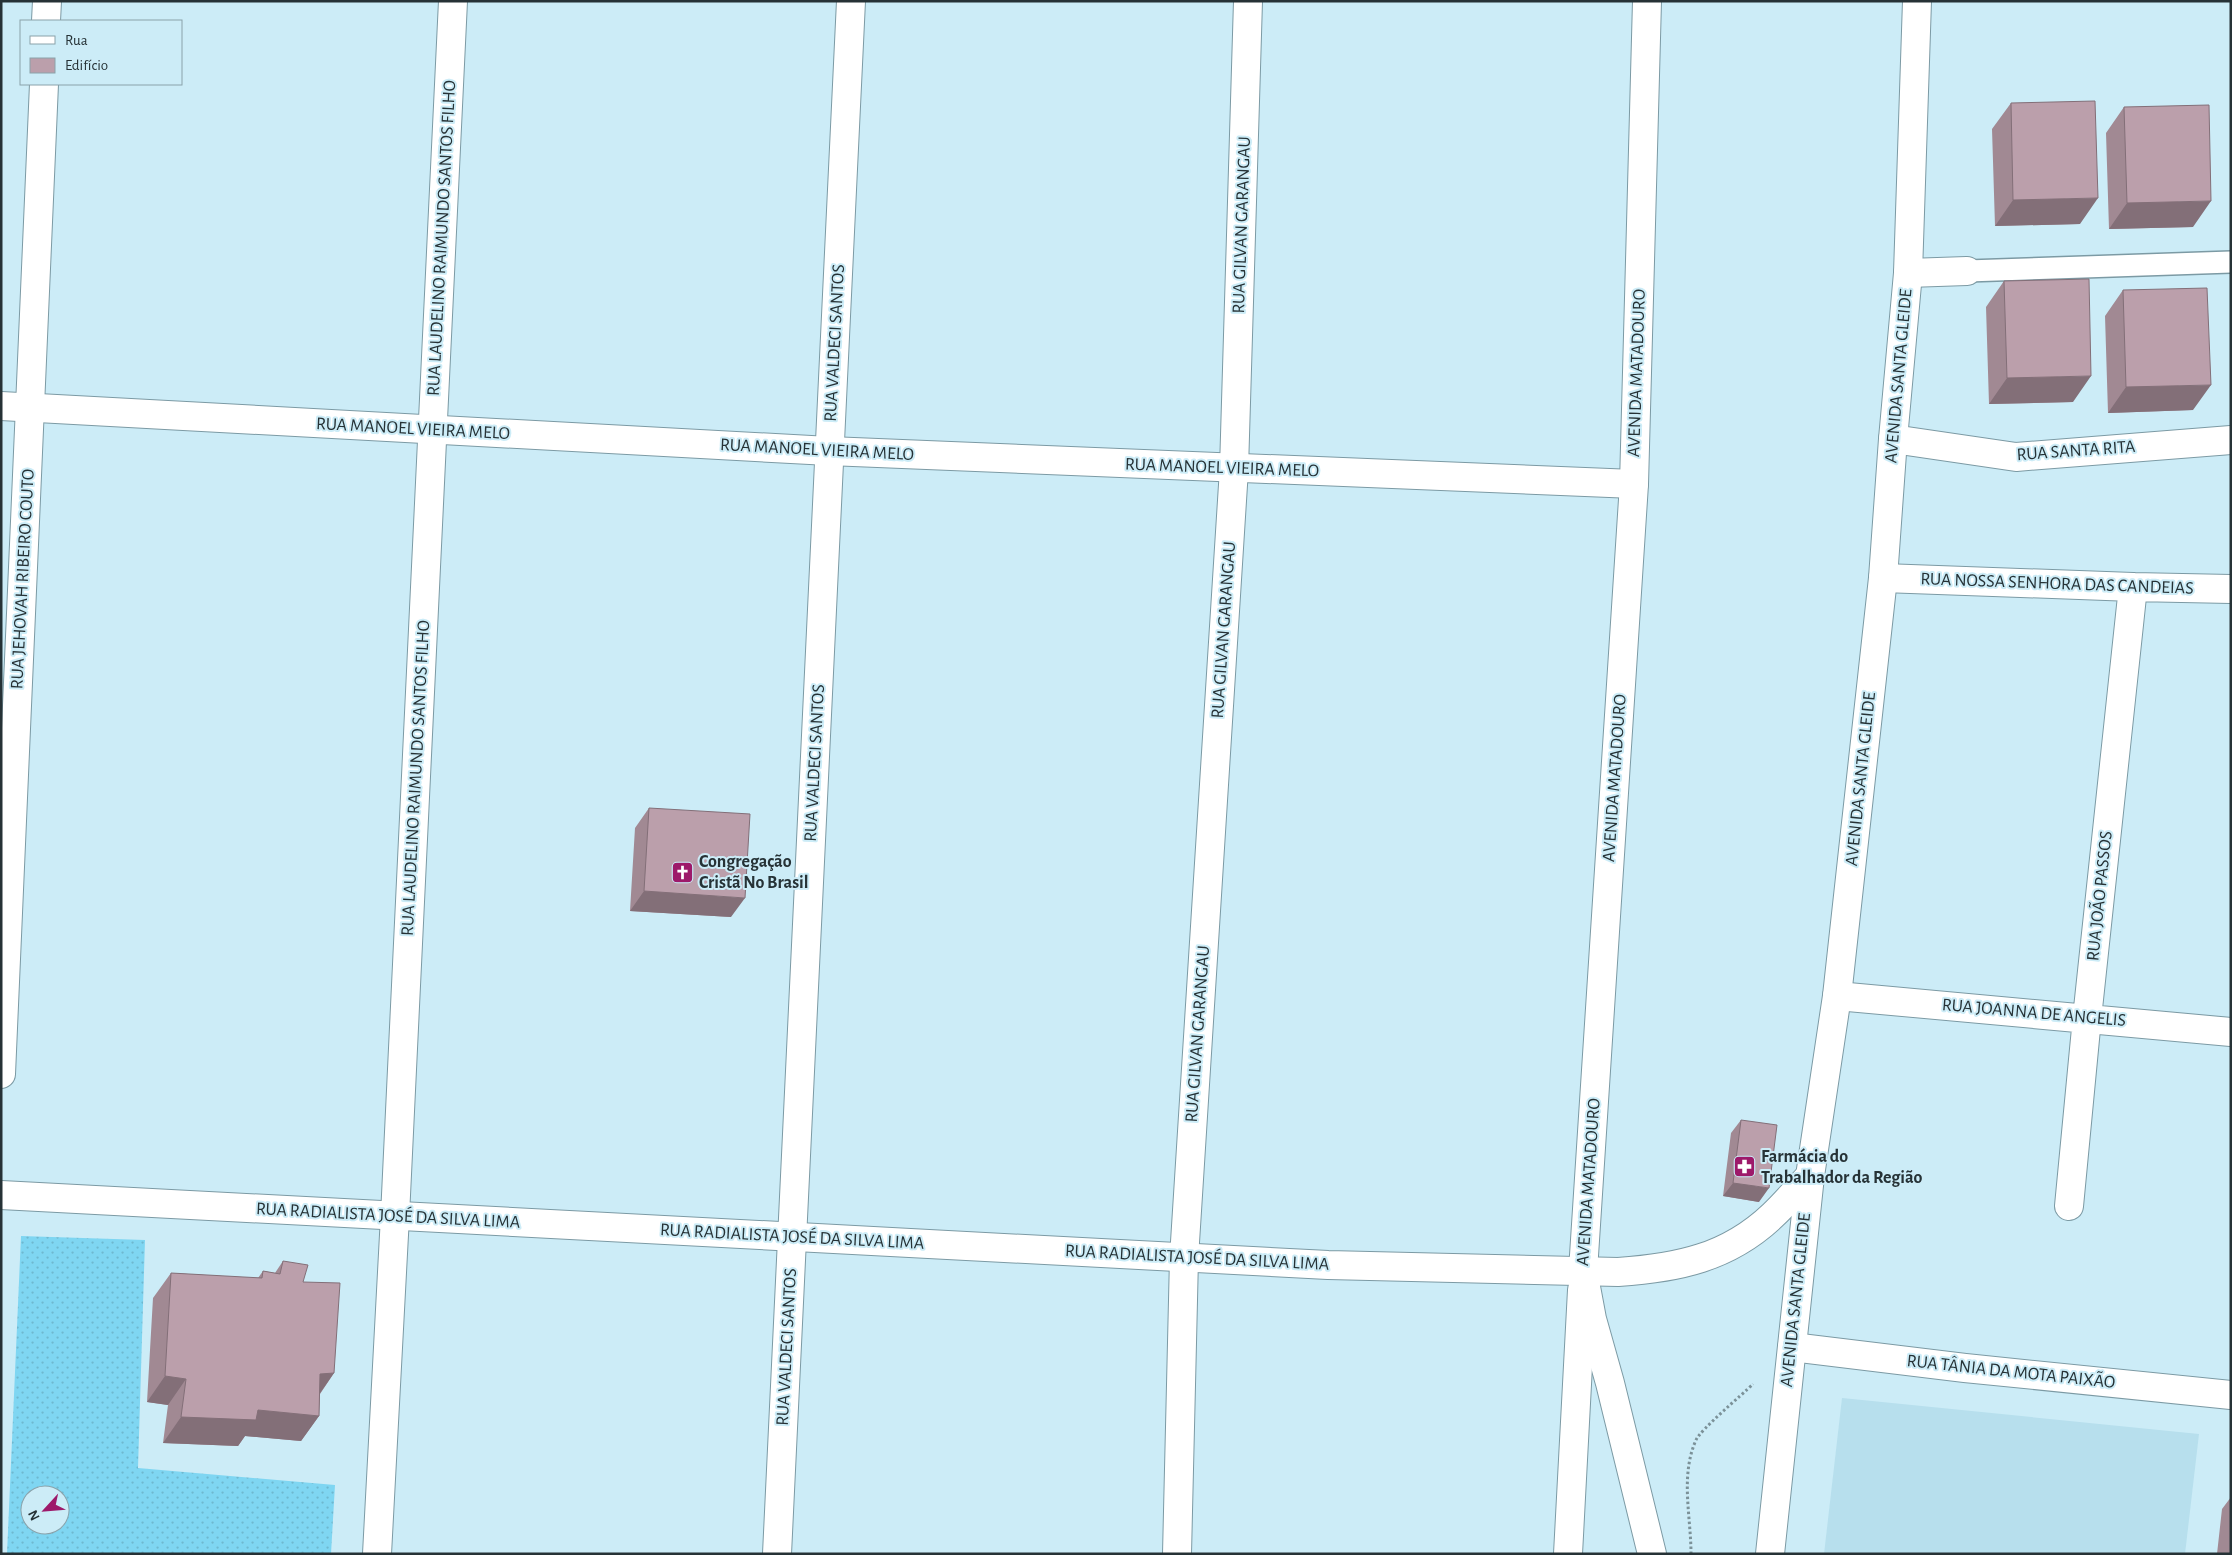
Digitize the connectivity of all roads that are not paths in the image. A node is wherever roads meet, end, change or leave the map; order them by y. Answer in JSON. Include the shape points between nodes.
{"nodes":[{"id":1,"x":47,"y":1,"type":"edge"},
{"id":2,"x":453,"y":1,"type":"edge"},
{"id":3,"x":851,"y":1,"type":"edge"},
{"id":4,"x":1248,"y":1,"type":"edge"},
{"id":5,"x":1646,"y":1,"type":"edge"},
{"id":6,"x":1917,"y":1,"type":"edge"},
{"id":7,"x":46,"y":20,"type":"edge"},
{"id":8,"x":44,"y":85,"type":"edge"},
{"id":9,"x":2231,"y":262,"type":"edge"},
{"id":10,"x":1967,"y":271,"type":"joint"},
{"id":11,"x":1908,"y":273,"type":"junction"},
{"id":12,"x":1,"y":406,"type":"edge"},
{"id":13,"x":31,"y":407,"type":"junction"},
{"id":14,"x":433,"y":430,"type":"junction"},
{"id":15,"x":1893,"y":438,"type":"junction"},
{"id":16,"x":2231,"y":440,"type":"edge"},
{"id":17,"x":829,"y":451,"type":"junction"},
{"id":18,"x":1234,"y":469,"type":"junction"},
{"id":19,"x":1634,"y":484,"type":"junction"},
{"id":20,"x":1883,"y":578,"type":"junction"},
{"id":21,"x":2133,"y":587,"type":"junction"},
{"id":22,"x":2231,"y":588,"type":"edge"},
{"id":23,"x":1837,"y":996,"type":"junction"},
{"id":24,"x":2087,"y":1018,"type":"junction"},
{"id":25,"x":2231,"y":1032,"type":"edge"},
{"id":26,"x":1,"y":1074,"type":"edge"},
{"id":27,"x":1810,"y":1176,"type":"junction"},
{"id":28,"x":1,"y":1195,"type":"edge"},
{"id":29,"x":2069,"y":1206,"type":"dead end"},
{"id":30,"x":395,"y":1216,"type":"junction"},
{"id":31,"x":793,"y":1237,"type":"junction"},
{"id":32,"x":1184,"y":1258,"type":"junction"},
{"id":33,"x":1583,"y":1271,"type":"junction"},
{"id":34,"x":1792,"y":1347,"type":"junction"},
{"id":35,"x":2231,"y":1395,"type":"edge"},
{"id":36,"x":377,"y":1554,"type":"edge"},
{"id":37,"x":778,"y":1554,"type":"edge"},
{"id":38,"x":1177,"y":1554,"type":"edge"},
{"id":39,"x":1568,"y":1554,"type":"edge"},
{"id":40,"x":1652,"y":1554,"type":"edge"},
{"id":41,"x":1770,"y":1554,"type":"edge"}],
"edges":[{"from":1,"to":7,"type":"street"},
{"from":2,"to":14,"type":"street","name":"RUA LAUDELINO RAIMUNDO SANTOS FILHO"},
{"from":3,"to":17,"type":"street","name":"RUA VALDECI SANTOS"},
{"from":4,"to":18,"type":"street","name":"RUA GILVAN GARANGAU"},
{"from":5,"to":19,"type":"street","name":"AVENIDA MATADOURO"},
{"from":6,"to":11,"type":"street","name":"AVENIDA SANTA GLEIDE"},
{"from":8,"to":13,"type":"street","name":"RUA JEHOVAH RIBEIRO COUTO"},
{"from":9,"to":10,"type":"lane"},
{"from":10,"to":11,"type":"street"},
{"from":11,"to":15,"type":"street","name":"AVENIDA SANTA GLEIDE"},
{"from":12,"to":13,"type":"street","name":"RUA MANOEL VIEIRA MELO"},
{"from":13,"to":14,"type":"street","name":"RUA MANOEL VIEIRA MELO"},
{"from":13,"to":26,"type":"street","name":"RUA JEHOVAH RIBEIRO COUTO"},
{"from":14,"to":17,"type":"street","name":"RUA MANOEL VIEIRA MELO"},
{"from":14,"to":30,"type":"street","name":"RUA LAUDELINO RAIMUNDO SANTOS FILHO"},
{"from":15,"to":16,"type":"street","name":"RUA SANTA RITA","via":[[2016,457]]},
{"from":15,"to":20,"type":"street","name":"AVENIDA SANTA GLEIDE"},
{"from":17,"to":18,"type":"street","name":"RUA MANOEL VIEIRA MELO"},
{"from":17,"to":31,"type":"street","name":"RUA VALDECI SANTOS"},
{"from":18,"to":19,"type":"street","name":"RUA MANOEL VIEIRA MELO"},
{"from":18,"to":32,"type":"street","name":"RUA GILVAN GARANGAU"},
{"from":19,"to":33,"type":"street","name":"AVENIDA MATADOURO"},
{"from":20,"to":21,"type":"street","name":"RUA NOSSA SENHORA DAS CANDEIAS"},
{"from":20,"to":23,"type":"street","name":"AVENIDA SANTA GLEIDE"},
{"from":21,"to":22,"type":"street","name":"RUA NOSSA SENHORA DAS CANDEIAS"},
{"from":21,"to":24,"type":"street","name":"RUA JOÃO PASSOS"},
{"from":23,"to":24,"type":"street","name":"RUA JOANNA DE ANGELIS"},
{"from":23,"to":27,"type":"street","name":"AVENIDA SANTA GLEIDE"},
{"from":24,"to":25,"type":"street","name":"RUA JOANNA DE ANGELIS"},
{"from":24,"to":29,"type":"street","name":"RUA JOÃO PASSOS"},
{"from":27,"to":33,"type":"street","name":"RUA RADIALISTA JOSÉ DA SILVA LIMA","via":[[1773,1216],[1754,1231],[1700,1259],[1660,1269]]},
{"from":27,"to":34,"type":"street","name":"AVENIDA SANTA GLEIDE"},
{"from":28,"to":30,"type":"street","name":"RUA RADIALISTA JOSÉ DA SILVA LIMA"},
{"from":30,"to":31,"type":"street","name":"RUA RADIALISTA JOSÉ DA SILVA LIMA"},
{"from":30,"to":36,"type":"street","name":"RUA LAUDELINO RAIMUNDO SANTOS FILHO"},
{"from":31,"to":32,"type":"street","name":"RUA RADIALISTA JOSÉ DA SILVA LIMA"},
{"from":31,"to":37,"type":"street","name":"RUA VALDECI SANTOS"},
{"from":32,"to":33,"type":"street","name":"RUA RADIALISTA JOSÉ DA SILVA LIMA"},
{"from":32,"to":38,"type":"street","name":"RUA GILVAN GARANGAU"},
{"from":33,"to":39,"type":"street","name":"AVENIDA MATADOURO"},
{"from":33,"to":40,"type":"street","via":[[1594,1327]]},
{"from":34,"to":35,"type":"street","name":"RUA TÂNIA DA MOTA PAIXÃO"},
{"from":34,"to":41,"type":"street","name":"AVENIDA SANTA GLEIDE"}]}
